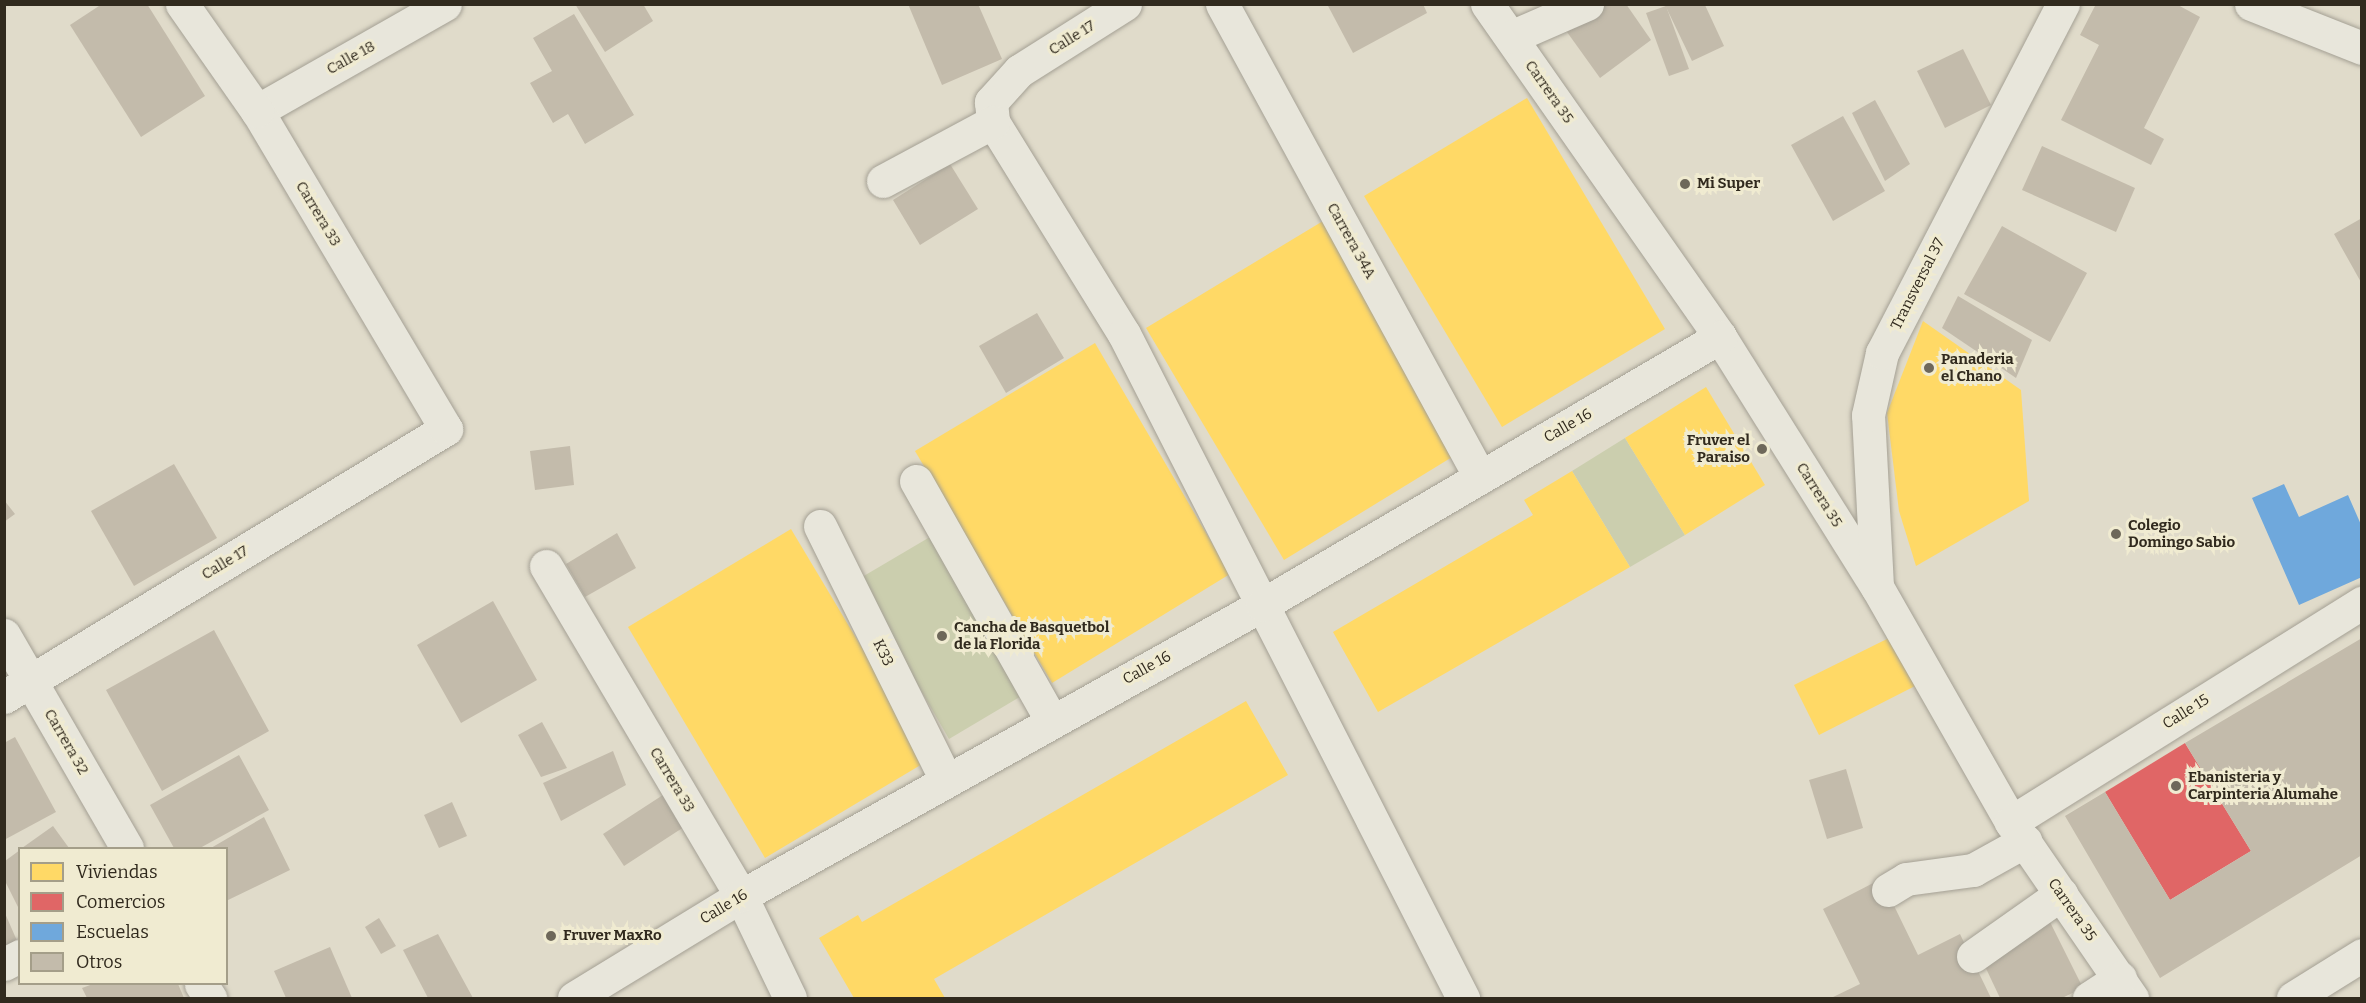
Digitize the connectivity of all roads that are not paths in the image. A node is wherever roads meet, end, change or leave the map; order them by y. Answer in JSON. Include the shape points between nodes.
{"nodes":[{"id":1,"x":182,"y":4,"type":"edge"},
{"id":2,"x":445,"y":4,"type":"edge"},
{"id":3,"x":1125,"y":4,"type":"edge"},
{"id":4,"x":1222,"y":4,"type":"edge"},
{"id":5,"x":1487,"y":4,"type":"edge"},
{"id":6,"x":1587,"y":4,"type":"edge"},
{"id":7,"x":2063,"y":4,"type":"edge"},
{"id":8,"x":2251,"y":4,"type":"edge"},
{"id":9,"x":1511,"y":37,"type":"junction"},
{"id":10,"x":2361,"y":48,"type":"edge"},
{"id":11,"x":257,"y":111,"type":"junction"},
{"id":12,"x":993,"y":122,"type":"junction"},
{"id":13,"x":884,"y":181,"type":"dead end"},
{"id":14,"x":1720,"y":337,"type":"junction"},
{"id":15,"x":446,"y":429,"type":"joint"},
{"id":16,"x":1480,"y":477,"type":"junction"},
{"id":17,"x":916,"y":481,"type":"dead end"},
{"id":18,"x":820,"y":525,"type":"dead end"},
{"id":19,"x":546,"y":566,"type":"dead end"},
{"id":20,"x":1877,"y":587,"type":"junction"},
{"id":21,"x":2361,"y":603,"type":"edge"},
{"id":22,"x":1262,"y":605,"type":"junction"},
{"id":23,"x":4,"y":635,"type":"edge"},
{"id":24,"x":18,"y":689,"type":"edge"},
{"id":25,"x":1052,"y":721,"type":"junction"},
{"id":26,"x":946,"y":780,"type":"junction"},
{"id":27,"x":2018,"y":832,"type":"junction"},
{"id":28,"x":126,"y":847,"type":"edge"},
{"id":29,"x":1888,"y":890,"type":"dead end"},
{"id":30,"x":2061,"y":894,"type":"junction"},
{"id":31,"x":741,"y":896,"type":"junction"},
{"id":32,"x":2361,"y":955,"type":"edge"},
{"id":33,"x":1973,"y":956,"type":"dead end"},
{"id":34,"x":18,"y":957,"type":"edge"},
{"id":35,"x":4,"y":964,"type":"edge"},
{"id":36,"x":202,"y":985,"type":"edge"},
{"id":37,"x":2126,"y":988,"type":"edge"},
{"id":38,"x":210,"y":999,"type":"edge"},
{"id":39,"x":574,"y":999,"type":"edge"},
{"id":40,"x":789,"y":999,"type":"edge"},
{"id":41,"x":1463,"y":999,"type":"edge"},
{"id":42,"x":2089,"y":999,"type":"edge"},
{"id":43,"x":2293,"y":999,"type":"edge"}],
"edges":[{"from":1,"to":11,"type":"street","name":"Carrera 33"},
{"from":2,"to":11,"type":"street","name":"Calle 18"},
{"from":3,"to":12,"type":"street","name":"Calle 17","via":[[1019,71],[992,102]]},
{"from":4,"to":16,"type":"street","name":"Carrera 34A"},
{"from":5,"to":9,"type":"street","name":"Carrera 35"},
{"from":6,"to":9,"type":"street"},
{"from":7,"to":20,"type":"street","name":"Transversal 37","via":[[1882,353],[1868,415]]},
{"from":8,"to":10,"type":"street"},
{"from":9,"to":14,"type":"street","name":"Carrera 35"},
{"from":11,"to":15,"type":"street","name":"Carrera 33"},
{"from":12,"to":13,"type":"street"},
{"from":12,"to":22,"type":"street","via":[[1124,334]]},
{"from":14,"to":16,"type":"street","name":"Calle 16"},
{"from":14,"to":20,"type":"street","name":"Carrera 35"},
{"from":15,"to":24,"type":"street","name":"Calle 17"},
{"from":16,"to":22,"type":"street","name":"Calle 16"},
{"from":17,"to":25,"type":"street"},
{"from":18,"to":26,"type":"street","name":"K33"},
{"from":19,"to":31,"type":"street","name":"Carrera 33"},
{"from":20,"to":27,"type":"street","name":"Carrera 35"},
{"from":21,"to":27,"type":"street","name":"Calle 15"},
{"from":22,"to":25,"type":"street","name":"Calle 16"},
{"from":22,"to":41,"type":"street"},
{"from":23,"to":24,"type":"street","name":"Carrera 32"},
{"from":24,"to":28,"type":"street","name":"Carrera 32"},
{"from":25,"to":26,"type":"street","name":"Calle 16"},
{"from":26,"to":31,"type":"street","name":"Calle 16"},
{"from":27,"to":29,"type":"street","name":"Calle 15","via":[[1973,870],[1906,879]]},
{"from":27,"to":30,"type":"street","name":"Carrera 35"},
{"from":30,"to":33,"type":"street"},
{"from":30,"to":37,"type":"street","name":"Carrera 35"},
{"from":31,"to":39,"type":"street","name":"Calle 16"},
{"from":31,"to":40,"type":"street","name":"Carrera 33"},
{"from":32,"to":43,"type":"street"},
{"from":34,"to":35,"type":"street"},
{"from":36,"to":38,"type":"street"},
{"from":37,"to":42,"type":"street"}]}
